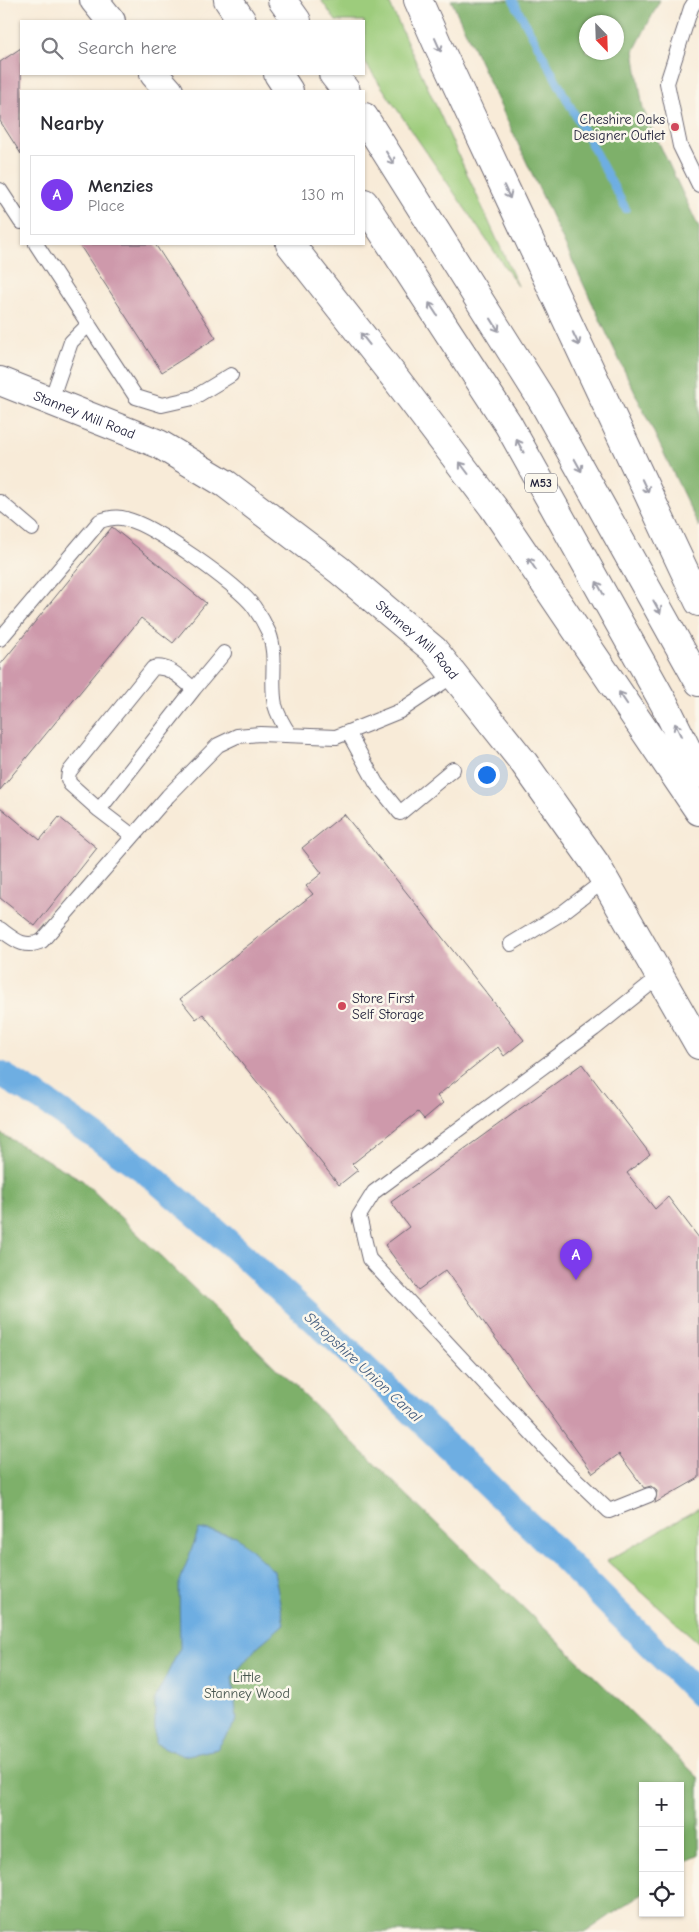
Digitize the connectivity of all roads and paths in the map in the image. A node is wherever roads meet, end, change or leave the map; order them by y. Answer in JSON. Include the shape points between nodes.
{"nodes":[{"id":1,"x":94,"y":0,"type":"edge"},
{"id":2,"x":228,"y":0,"type":"edge"},
{"id":3,"x":282,"y":0,"type":"edge"},
{"id":4,"x":418,"y":0,"type":"edge"},
{"id":5,"x":696,"y":0,"type":"edge"},
{"id":6,"x":110,"y":20,"type":"edge"},
{"id":7,"x":241,"y":20,"type":"edge"},
{"id":8,"x":296,"y":20,"type":"edge"},
{"id":9,"x":155,"y":75,"type":"edge"},
{"id":10,"x":279,"y":75,"type":"edge"},
{"id":11,"x":335,"y":75,"type":"edge"},
{"id":12,"x":167,"y":90,"type":"edge"},
{"id":13,"x":288,"y":90,"type":"edge"},
{"id":14,"x":345,"y":90,"type":"edge"},
{"id":15,"x":365,"y":119,"type":"edge"},
{"id":16,"x":699,"y":185,"type":"edge"},
{"id":17,"x":0,"y":190,"type":"edge"},
{"id":18,"x":365,"y":206,"type":"edge"},
{"id":19,"x":20,"y":220,"type":"edge"},
{"id":20,"x":37,"y":245,"type":"edge"},
{"id":21,"x":291,"y":245,"type":"edge"},
{"id":22,"x":89,"y":324,"type":"junction"},
{"id":23,"x":231,"y":374,"type":"dead end"},
{"id":24,"x":0,"y":381,"type":"edge"},
{"id":25,"x":51,"y":400,"type":"junction"},
{"id":26,"x":0,"y":502,"type":"edge"},
{"id":27,"x":32,"y":529,"type":"dead end"},
{"id":28,"x":699,"y":602,"type":"edge"},
{"id":29,"x":0,"y":639,"type":"edge"},
{"id":30,"x":224,"y":653,"type":"dead end"},
{"id":31,"x":454,"y":675,"type":"junction"},
{"id":32,"x":699,"y":682,"type":"edge"},
{"id":33,"x":194,"y":689,"type":"junction"},
{"id":34,"x":348,"y":732,"type":"junction"},
{"id":35,"x":290,"y":735,"type":"junction"},
{"id":36,"x":453,"y":769,"type":"dead end"},
{"id":37,"x":699,"y":774,"type":"edge"},
{"id":38,"x":98,"y":810,"type":"junction"},
{"id":39,"x":699,"y":811,"type":"edge"},
{"id":40,"x":133,"y":836,"type":"junction"},
{"id":41,"x":605,"y":880,"type":"junction"},
{"id":42,"x":0,"y":930,"type":"edge"},
{"id":43,"x":511,"y":944,"type":"dead end"},
{"id":44,"x":660,"y":976,"type":"junction"},
{"id":45,"x":699,"y":1045,"type":"edge"},
{"id":46,"x":650,"y":1495,"type":"dead end"}],
"edges":[{"from":1,"to":6,"type":"main road"},
{"from":2,"to":7,"type":"main road"},
{"from":3,"to":8,"type":"main road"},
{"from":4,"to":28,"type":"main road","one_way":true},
{"from":5,"to":16,"type":"lane","via":[[667,83],[680,146]]},
{"from":9,"to":12,"type":"main road"},
{"from":10,"to":13,"type":"main road"},
{"from":11,"to":14,"type":"main road"},
{"from":15,"to":32,"type":"main road","one_way":true,"via":[[542,400]]},
{"from":17,"to":19,"type":"lane"},
{"from":37,"to":18,"type":"main road","number":"M53","one_way":true,"via":[[665,705],[508,424]]},
{"from":20,"to":22,"type":"lane"},
{"from":39,"to":21,"type":"main road","one_way":true,"via":[[493,507]]},
{"from":22,"to":23,"type":"lane","via":[[136,397],[162,405],[185,400]]},
{"from":22,"to":25,"type":"lane","via":[[71,342]]},
{"from":24,"to":25,"type":"main road","name":"Stanney Mill Road"},
{"from":25,"to":31,"type":"main road","name":"Stanney Mill Road","via":[[159,444],[226,484],[353,582],[434,650]]},
{"from":26,"to":27,"type":"lane"},
{"from":29,"to":35,"type":"lane","via":[[100,521],[112,517],[126,519],[157,533],[194,558],[253,606],[269,634],[276,706]]},
{"from":30,"to":33,"type":"lane"},
{"from":31,"to":34,"type":"lane","via":[[400,711]]},
{"from":31,"to":41,"type":"main road","name":"Stanney Mill Road","via":[[524,763]]},
{"from":33,"to":38,"type":"lane"},
{"from":33,"to":38,"type":"lane","via":[[167,668],[153,668],[68,772],[70,784]]},
{"from":34,"to":35,"type":"lane","via":[[336,736]]},
{"from":34,"to":36,"type":"lane","via":[[376,783],[400,813]]},
{"from":35,"to":40,"type":"lane","via":[[237,736],[218,745]]},
{"from":38,"to":40,"type":"lane"},
{"from":40,"to":42,"type":"lane","via":[[42,940],[32,945],[23,944]]},
{"from":41,"to":43,"type":"lane","via":[[562,913]]},
{"from":41,"to":44,"type":"main road","name":"Stanney Mill Road"},
{"from":44,"to":45,"type":"main road","name":"Stanney Mill Road"},
{"from":44,"to":46,"type":"lane","via":[[594,1029],[374,1192],[359,1216],[369,1259],[562,1466],[609,1511]]}]}
